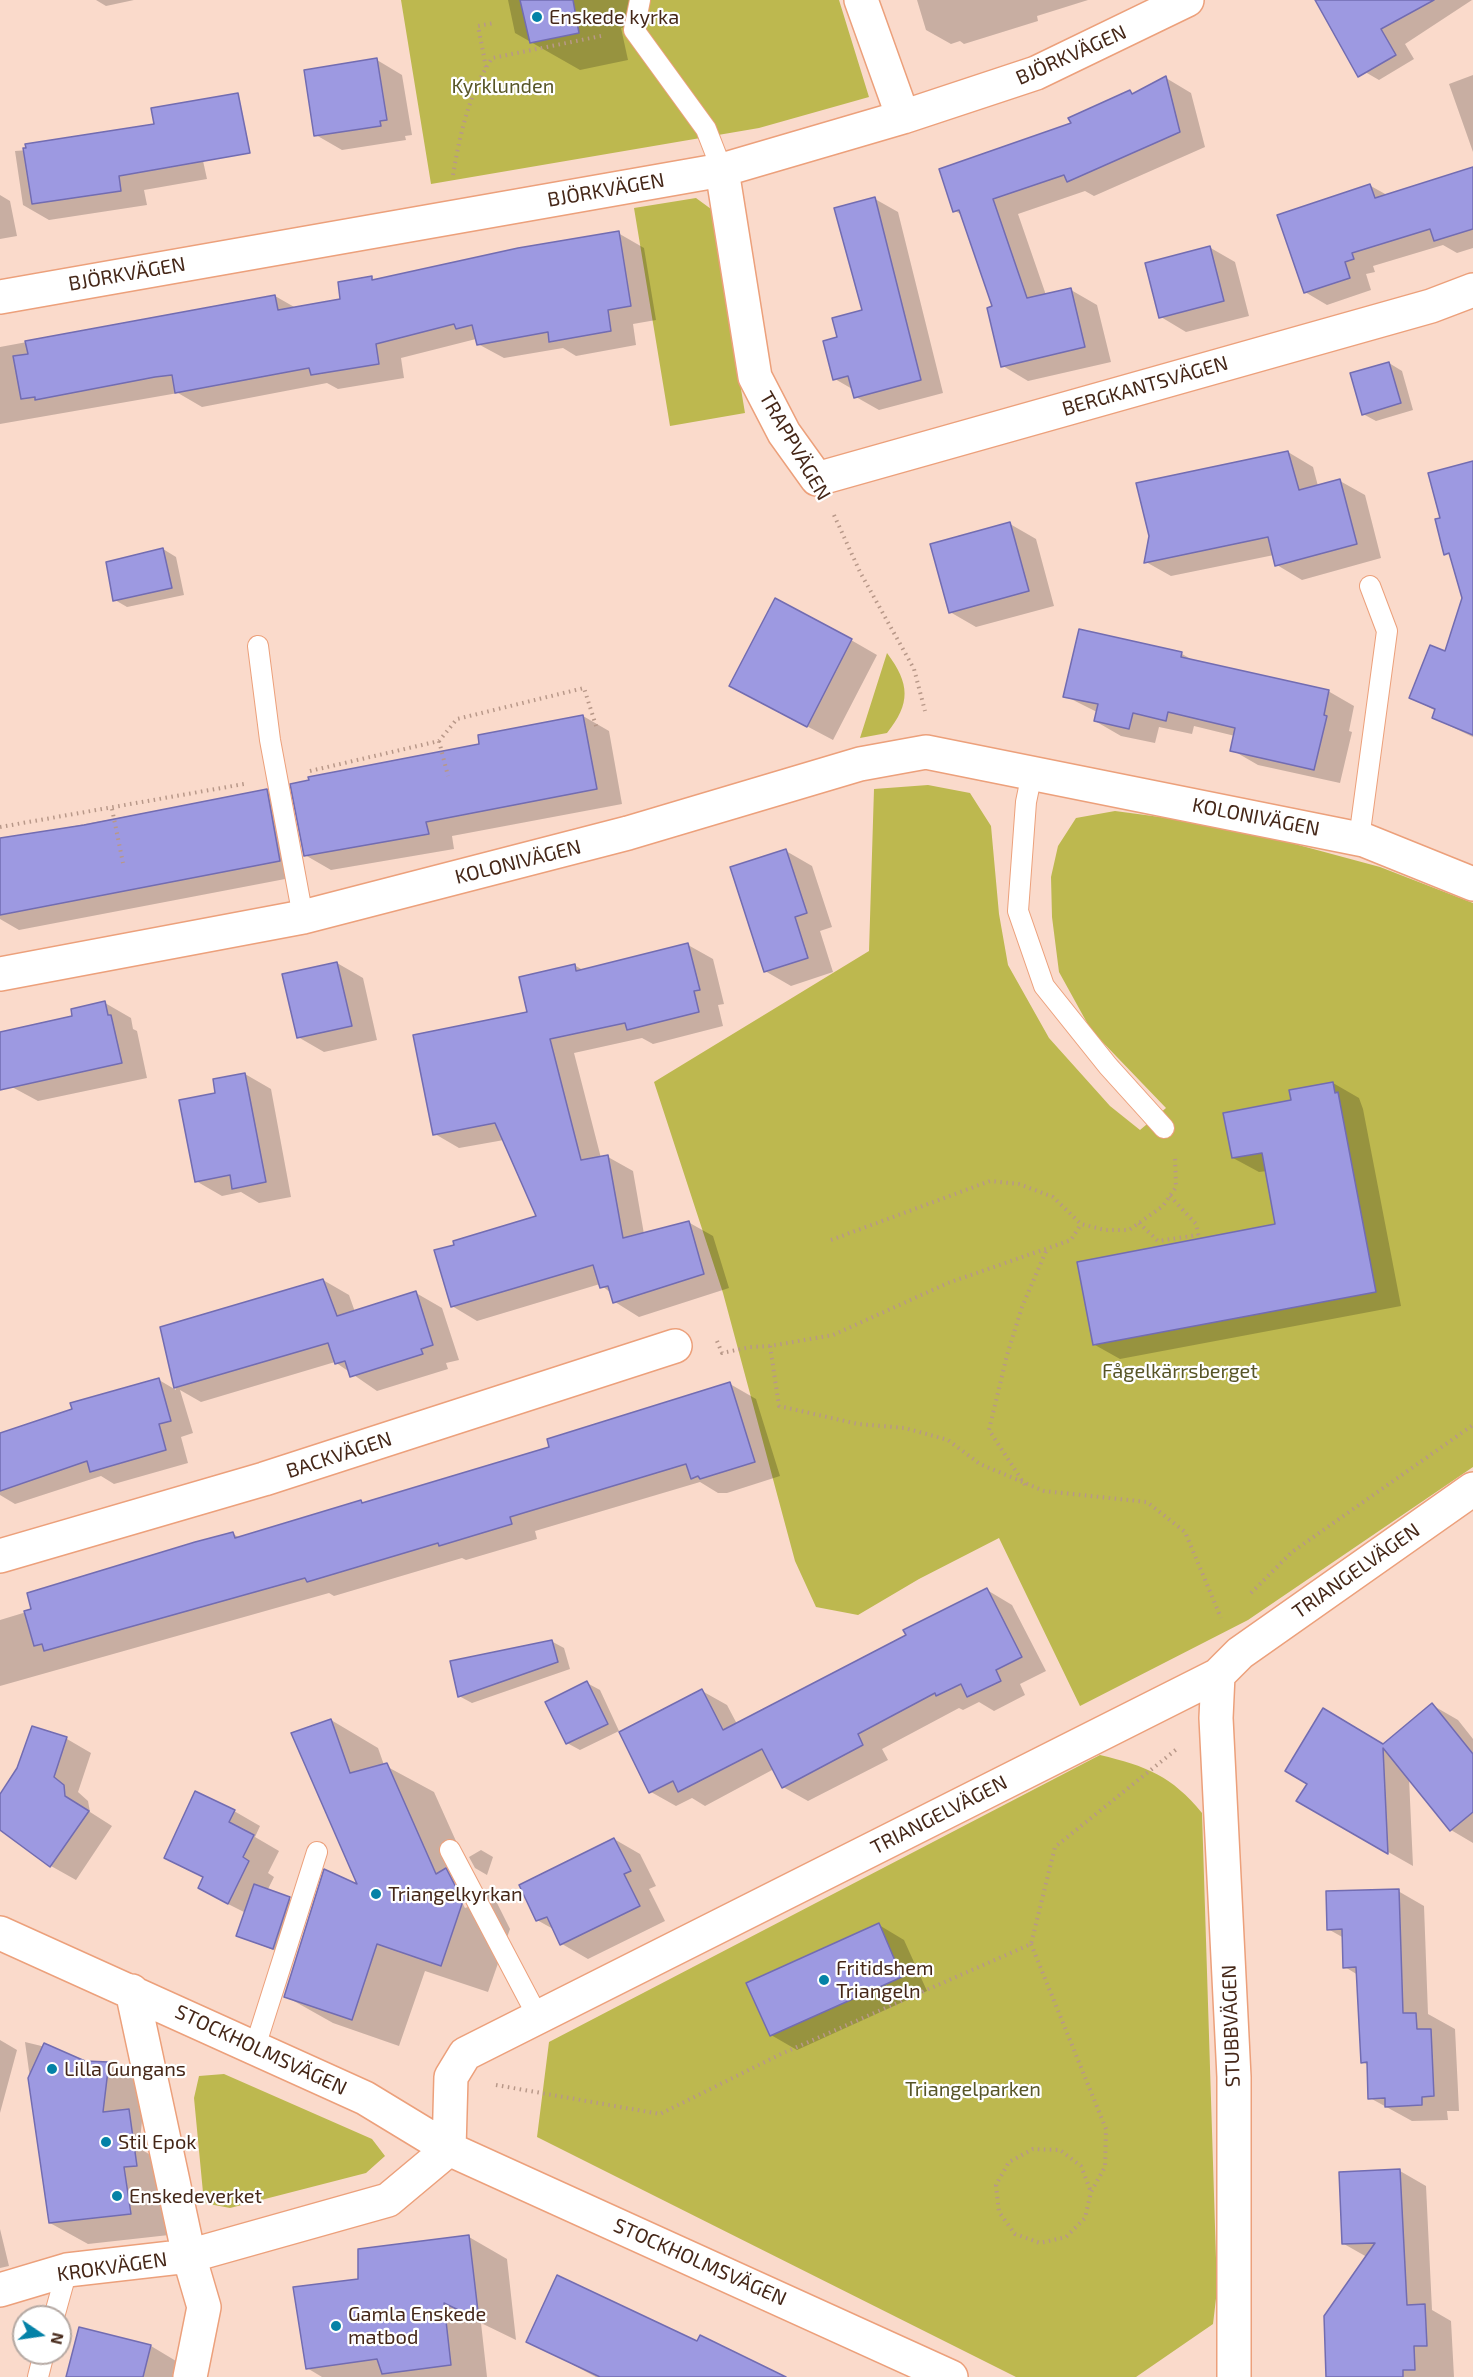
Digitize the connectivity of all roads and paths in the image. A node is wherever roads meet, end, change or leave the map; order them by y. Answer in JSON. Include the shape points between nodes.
{"nodes":[{"id":1,"x":640,"y":0,"type":"edge"},
{"id":2,"x":861,"y":0,"type":"edge"},
{"id":3,"x":1187,"y":0,"type":"edge"},
{"id":4,"x":494,"y":23,"type":"dead end"},
{"id":5,"x":634,"y":30,"type":"junction"},
{"id":6,"x":486,"y":67,"type":"junction"},
{"id":7,"x":903,"y":117,"type":"junction"},
{"id":8,"x":722,"y":170,"type":"junction"},
{"id":9,"x":446,"y":217,"type":"junction"},
{"id":10,"x":1473,"y":290,"type":"edge"},
{"id":11,"x":0,"y":297,"type":"edge"},
{"id":12,"x":817,"y":479,"type":"junction"},
{"id":13,"x":1370,"y":586,"type":"dead end"},
{"id":14,"x":258,"y":646,"type":"dead end"},
{"id":15,"x":914,"y":669,"type":"dead end"},
{"id":16,"x":597,"y":729,"type":"dead end"},
{"id":17,"x":439,"y":741,"type":"junction"},
{"id":18,"x":1032,"y":773,"type":"junction"},
{"id":19,"x":448,"y":776,"type":"dead end"},
{"id":20,"x":277,"y":778,"type":"junction"},
{"id":21,"x":112,"y":808,"type":"junction"},
{"id":22,"x":0,"y":827,"type":"edge"},
{"id":23,"x":1359,"y":839,"type":"junction"},
{"id":24,"x":123,"y":863,"type":"dead end"},
{"id":25,"x":1473,"y":884,"type":"edge"},
{"id":26,"x":303,"y":917,"type":"junction"},
{"id":27,"x":0,"y":974,"type":"edge"},
{"id":28,"x":1164,"y":1128,"type":"joint"},
{"id":29,"x":1170,"y":1196,"type":"junction"},
{"id":30,"x":1139,"y":1223,"type":"junction"},
{"id":31,"x":1081,"y":1224,"type":"junction"},
{"id":32,"x":831,"y":1240,"type":"dead end"},
{"id":33,"x":1048,"y":1248,"type":"junction"},
{"id":34,"x":716,"y":1338,"type":"dead end"},
{"id":35,"x":675,"y":1346,"type":"dead end"},
{"id":36,"x":770,"y":1346,"type":"junction"},
{"id":37,"x":1473,"y":1425,"type":"edge"},
{"id":38,"x":1025,"y":1485,"type":"junction"},
{"id":39,"x":1473,"y":1488,"type":"edge"},
{"id":40,"x":0,"y":1556,"type":"edge"},
{"id":41,"x":1244,"y":1600,"type":"dead end"},
{"id":42,"x":1230,"y":1615,"type":"dead end"},
{"id":43,"x":1218,"y":1675,"type":"junction"},
{"id":44,"x":1216,"y":1718,"type":"junction"},
{"id":45,"x":450,"y":1850,"type":"dead end"},
{"id":46,"x":317,"y":1852,"type":"dead end"},
{"id":47,"x":0,"y":1933,"type":"edge"},
{"id":48,"x":1031,"y":1944,"type":"junction"},
{"id":49,"x":132,"y":1991,"type":"junction"},
{"id":50,"x":538,"y":2017,"type":"junction"},
{"id":51,"x":255,"y":2047,"type":"junction"},
{"id":52,"x":451,"y":2077,"type":"junction"},
{"id":53,"x":449,"y":2149,"type":"junction"},
{"id":54,"x":1091,"y":2192,"type":"junction"},
{"id":55,"x":189,"y":2256,"type":"junction"},
{"id":56,"x":67,"y":2270,"type":"junction"},
{"id":57,"x":0,"y":2290,"type":"edge"},
{"id":58,"x":57,"y":2305,"type":"edge"},
{"id":59,"x":190,"y":2377,"type":"edge"},
{"id":60,"x":951,"y":2377,"type":"edge"},
{"id":61,"x":1234,"y":2377,"type":"edge"}],
"edges":[{"from":1,"to":5,"type":"lane"},
{"from":2,"to":7,"type":"street"},
{"from":3,"to":7,"type":"street","name":"BJÖRKVÄGEN","via":[[1036,73]]},
{"from":4,"to":6,"type":"path","via":[[478,26]]},
{"from":5,"to":6,"type":"path","via":[[492,58]]},
{"from":5,"to":8,"type":"lane","via":[[706,129]]},
{"from":6,"to":9,"type":"path","via":[[462,127]]},
{"from":7,"to":8,"type":"street","name":"BJÖRKVÄGEN"},
{"from":8,"to":9,"type":"street","name":"BJÖRKVÄGEN"},
{"from":8,"to":12,"type":"street","name":"TRAPPVÄGEN","via":[[755,377],[784,433]]},
{"from":9,"to":11,"type":"street","name":"BJÖRKVÄGEN"},
{"from":10,"to":12,"type":"street","name":"BERGKANTSVÄGEN","via":[[1431,306]]},
{"from":12,"to":15,"type":"path","name":"TRAPPVÄGEN","via":[[860,572]]},
{"from":13,"to":23,"type":"lane","via":[[1387,631]]},
{"from":14,"to":20,"type":"lane"},
{"from":16,"to":17,"type":"path","via":[[584,688],[457,719]]},
{"from":17,"to":19,"type":"path"},
{"from":17,"to":20,"type":"path"},
{"from":18,"to":23,"type":"street","name":"KOLONIVÄGEN"},
{"from":18,"to":26,"type":"street","name":"KOLONIVÄGEN","via":[[926,752],[860,764],[628,833]]},
{"from":18,"to":28,"type":"lane","via":[[1026,802],[1018,911],[1044,986]]},
{"from":20,"to":21,"type":"path"},
{"from":20,"to":26,"type":"lane"},
{"from":21,"to":22,"type":"path"},
{"from":21,"to":24,"type":"path"},
{"from":23,"to":25,"type":"street","name":"KOLONIVÄGEN"},
{"from":26,"to":27,"type":"street","name":"KOLONIVÄGEN"},
{"from":28,"to":29,"type":"path","via":[[1175,1158],[1176,1187]]},
{"from":29,"to":30,"type":"path"},
{"from":29,"to":30,"type":"path","via":[[1196,1224],[1199,1237],[1158,1241]]},
{"from":30,"to":31,"type":"path","via":[[1129,1230]]},
{"from":31,"to":32,"type":"path","via":[[1053,1197],[1019,1184],[990,1181]]},
{"from":31,"to":33,"type":"path","via":[[1071,1240]]},
{"from":33,"to":36,"type":"path","via":[[948,1283],[833,1335]]},
{"from":33,"to":38,"type":"path","via":[[1022,1307],[989,1430]]},
{"from":34,"to":36,"type":"path","via":[[722,1353]]},
{"from":35,"to":40,"type":"street","name":"BACKVÄGEN","via":[[264,1479]]},
{"from":36,"to":38,"type":"path","via":[[779,1406],[858,1424],[905,1428],[948,1440],[980,1464]]},
{"from":37,"to":41,"type":"path","via":[[1292,1552]]},
{"from":38,"to":42,"type":"path","via":[[1044,1491],[1147,1502],[1185,1532],[1223,1623]]},
{"from":39,"to":43,"type":"street","name":"TRIANGELVÄGEN","via":[[1240,1653]]},
{"from":43,"to":44,"type":"street","name":"STUBBVÄGEN"},
{"from":43,"to":50,"type":"street","name":"TRIANGELVÄGEN"},
{"from":44,"to":48,"type":"path","via":[[1055,1847]]},
{"from":44,"to":61,"type":"street","name":"STUBBVÄGEN","via":[[1234,2077]]},
{"from":45,"to":50,"type":"lane"},
{"from":46,"to":51,"type":"lane"},
{"from":47,"to":49,"type":"street","name":"STOCKHOLMSVÄGEN"},
{"from":48,"to":52,"type":"path","via":[[781,2054],[660,2114]]},
{"from":48,"to":54,"type":"path","via":[[1106,2129],[1105,2167]]},
{"from":49,"to":51,"type":"street","name":"STOCKHOLMSVÄGEN"},
{"from":49,"to":55,"type":"street"},
{"from":50,"to":52,"type":"street","name":"TRIANGELVÄGEN","via":[[465,2054]]},
{"from":51,"to":53,"type":"street","name":"STOCKHOLMSVÄGEN","via":[[365,2098]]},
{"from":52,"to":53,"type":"street"},
{"from":53,"to":55,"type":"street","via":[[388,2200]]},
{"from":53,"to":60,"type":"street","name":"STOCKHOLMSVÄGEN"},
{"from":54,"to":54,"type":"path","via":[[1085,2218],[1066,2237],[1040,2243],[1015,2234],[999,2212],[996,2185],[1009,2162],[1033,2149],[1060,2150],[1081,2166]]},
{"from":55,"to":56,"type":"street","name":"KROKVÄGEN"},
{"from":55,"to":59,"type":"street","via":[[204,2307]]},
{"from":56,"to":57,"type":"street","name":"KROKVÄGEN"},
{"from":56,"to":58,"type":"lane"}]}
